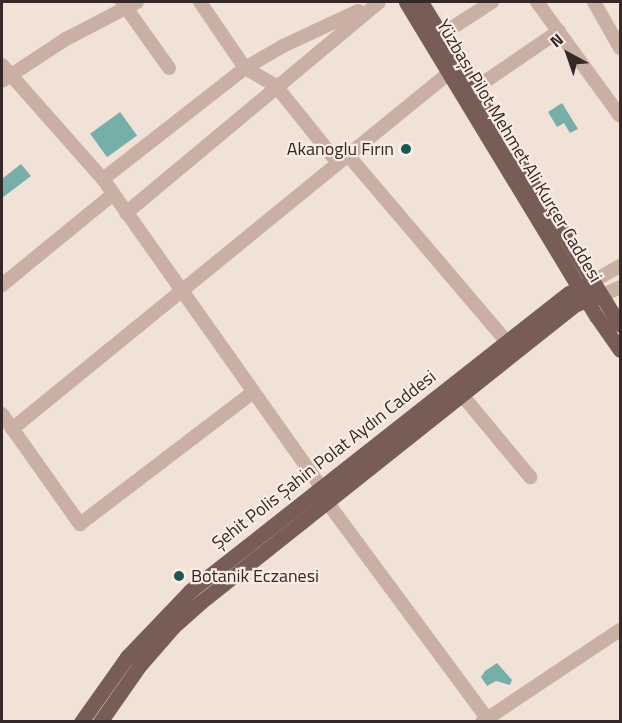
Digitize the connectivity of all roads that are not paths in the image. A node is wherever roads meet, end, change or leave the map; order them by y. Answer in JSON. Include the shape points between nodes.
{"nodes":[{"id":1,"x":200,"y":2,"type":"edge"},
{"id":2,"x":405,"y":2,"type":"edge"},
{"id":3,"x":421,"y":2,"type":"edge"},
{"id":4,"x":492,"y":2,"type":"edge"},
{"id":5,"x":537,"y":2,"type":"edge"},
{"id":6,"x":594,"y":2,"type":"edge"},
{"id":7,"x":376,"y":3,"type":"edge"},
{"id":8,"x":128,"y":4,"type":"edge"},
{"id":9,"x":559,"y":31,"type":"junction"},
{"id":10,"x":441,"y":35,"type":"junction"},
{"id":11,"x":621,"y":48,"type":"edge"},
{"id":12,"x":245,"y":68,"type":"junction"},
{"id":13,"x":169,"y":69,"type":"dead end"},
{"id":14,"x":449,"y":73,"type":"junction"},
{"id":15,"x":4,"y":74,"type":"edge"},
{"id":16,"x":276,"y":86,"type":"junction"},
{"id":17,"x":474,"y":89,"type":"junction"},
{"id":18,"x":621,"y":116,"type":"edge"},
{"id":19,"x":342,"y":158,"type":"junction"},
{"id":20,"x":103,"y":179,"type":"junction"},
{"id":21,"x":113,"y":194,"type":"junction"},
{"id":22,"x":126,"y":213,"type":"junction"},
{"id":23,"x":621,"y":266,"type":"edge"},
{"id":24,"x":2,"y":285,"type":"edge"},
{"id":25,"x":621,"y":287,"type":"edge"},
{"id":26,"x":181,"y":290,"type":"junction"},
{"id":27,"x":590,"y":291,"type":"junction"},
{"id":28,"x":621,"y":325,"type":"edge"},
{"id":29,"x":507,"y":342,"type":"junction"},
{"id":30,"x":621,"y":350,"type":"edge"},
{"id":31,"x":253,"y":392,"type":"junction"},
{"id":32,"x":462,"y":394,"type":"junction"},
{"id":33,"x":2,"y":414,"type":"edge"},
{"id":34,"x":12,"y":429,"type":"junction"},
{"id":35,"x":530,"y":477,"type":"dead end"},
{"id":36,"x":321,"y":487,"type":"junction"},
{"id":37,"x":327,"y":502,"type":"junction"},
{"id":38,"x":621,"y":630,"type":"edge"},
{"id":39,"x":484,"y":719,"type":"edge"},
{"id":40,"x":81,"y":722,"type":"edge"},
{"id":41,"x":100,"y":722,"type":"edge"}],
"edges":[{"from":1,"to":12,"type":"street"},
{"from":2,"to":14,"type":"main road","name":"Yüzbaşı Pilot Mehmet Ali Kurçer Caddesi"},
{"from":3,"to":10,"type":"main road","name":"Yüzbaşı Pilot Mehmet Ali Kurçer Caddesi"},
{"from":4,"to":10,"type":"street"},
{"from":5,"to":9,"type":"street"},
{"from":6,"to":11,"type":"street"},
{"from":7,"to":12,"type":"street"},
{"from":7,"to":16,"type":"street"},
{"from":8,"to":13,"type":"street"},
{"from":8,"to":15,"type":"street"},
{"from":9,"to":17,"type":"street"},
{"from":9,"to":18,"type":"street"},
{"from":10,"to":17,"type":"main road","name":"Yüzbaşı Pilot Mehmet Ali Kurçer Caddesi"},
{"from":12,"to":16,"type":"street"},
{"from":12,"to":20,"type":"street"},
{"from":14,"to":19,"type":"street"},
{"from":14,"to":27,"type":"main road","name":"Yüzbaşı Pilot Mehmet Ali Kurçer Caddesi"},
{"from":15,"to":20,"type":"street"},
{"from":16,"to":19,"type":"street"},
{"from":16,"to":22,"type":"street"},
{"from":17,"to":27,"type":"main road","name":"Yüzbaşı Pilot Mehmet Ali Kurçer Caddesi"},
{"from":19,"to":26,"type":"street"},
{"from":19,"to":29,"type":"street"},
{"from":20,"to":21,"type":"street"},
{"from":21,"to":22,"type":"street"},
{"from":21,"to":24,"type":"street"},
{"from":22,"to":26,"type":"street"},
{"from":23,"to":27,"type":"street"},
{"from":25,"to":27,"type":"street"},
{"from":26,"to":31,"type":"street"},
{"from":26,"to":34,"type":"street"},
{"from":27,"to":28,"type":"main road","name":"Yüzbaşı Pilot Mehmet Ali Kurçer Caddesi"},
{"from":27,"to":29,"type":"main road","name":"Şehit Polis Şahin Polat Aydın Caddesi","via":[[569,293]]},
{"from":27,"to":30,"type":"main road","name":"Yüzbaşı Pilot Mehmet Ali Kurçer Caddesi"},
{"from":27,"to":32,"type":"main road","name":"Şehit Polis Şahin Polat Aydın Caddesi"},
{"from":29,"to":36,"type":"main road","name":"Şehit Polis Şahin Polat Aydın Caddesi"},
{"from":31,"to":34,"type":"street","via":[[80,524]]},
{"from":31,"to":36,"type":"street"},
{"from":32,"to":35,"type":"street"},
{"from":32,"to":37,"type":"main road","name":"Şehit Polis Şahin Polat Aydın Caddesi"},
{"from":33,"to":34,"type":"street"},
{"from":36,"to":40,"type":"main road","name":"Şehit Polis Şahin Polat Aydın Caddesi","via":[[158,621]]},
{"from":37,"to":39,"type":"street"},
{"from":37,"to":41,"type":"main road","name":"Şehit Polis Şahin Polat Aydın Caddesi","via":[[173,627],[139,666]]},
{"from":38,"to":39,"type":"street"}]}
